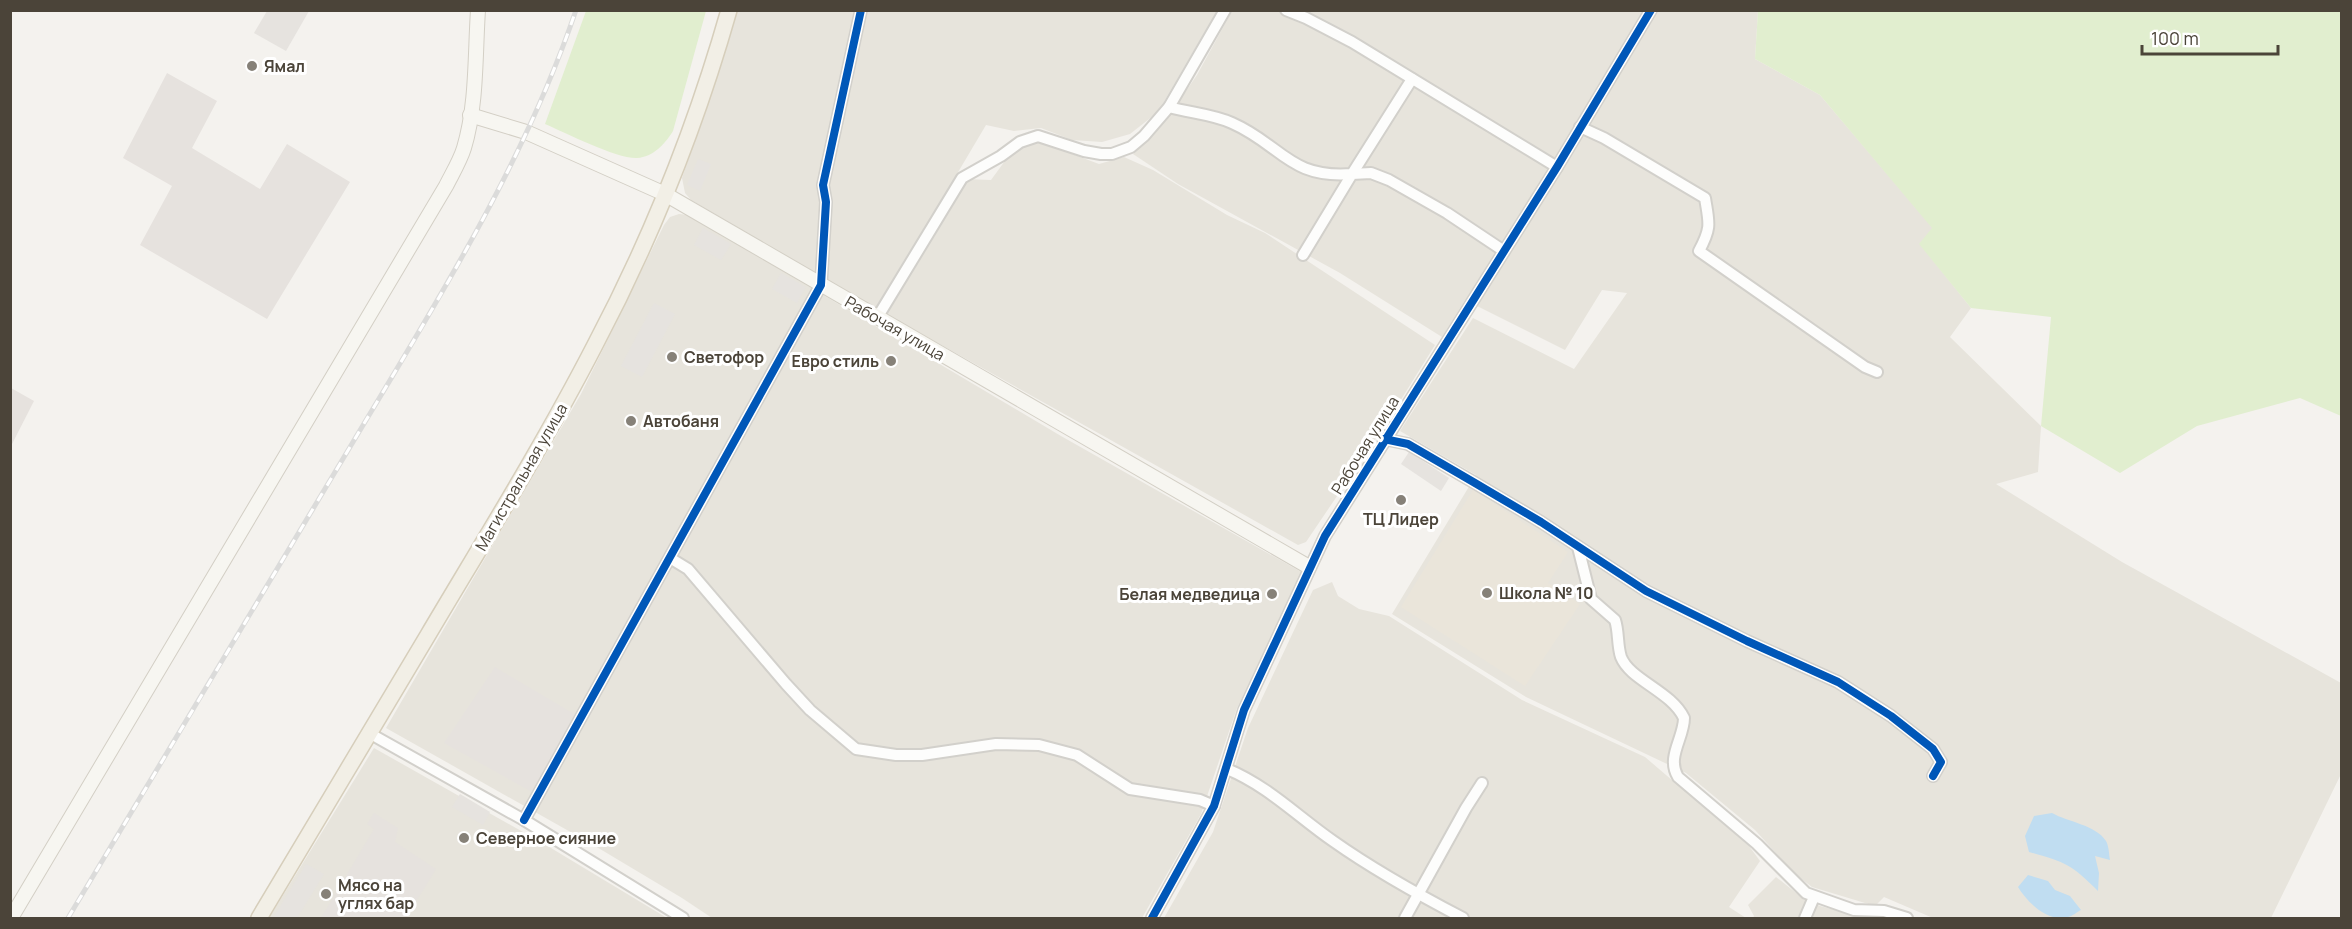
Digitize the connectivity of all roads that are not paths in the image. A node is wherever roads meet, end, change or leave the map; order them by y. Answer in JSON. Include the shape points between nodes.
{"nodes":[{"id":1,"x":478,"y":10,"type":"edge"},
{"id":2,"x":729,"y":10,"type":"edge"},
{"id":3,"x":861,"y":10,"type":"edge"},
{"id":4,"x":1226,"y":10,"type":"edge"},
{"id":5,"x":1286,"y":10,"type":"edge"},
{"id":6,"x":1651,"y":10,"type":"edge"},
{"id":7,"x":1412,"y":79,"type":"junction"},
{"id":8,"x":1169,"y":107,"type":"junction"},
{"id":9,"x":470,"y":115,"type":"junction"},
{"id":10,"x":1580,"y":127,"type":"junction"},
{"id":11,"x":1557,"y":167,"type":"junction"},
{"id":12,"x":1352,"y":174,"type":"junction"},
{"id":13,"x":665,"y":194,"type":"junction"},
{"id":14,"x":1504,"y":251,"type":"junction"},
{"id":15,"x":1303,"y":255,"type":"dead end"},
{"id":16,"x":821,"y":285,"type":"junction"},
{"id":17,"x":877,"y":318,"type":"junction"},
{"id":18,"x":1877,"y":372,"type":"dead end"},
{"id":19,"x":1384,"y":439,"type":"junction"},
{"id":20,"x":1578,"y":547,"type":"junction"},
{"id":21,"x":670,"y":558,"type":"junction"},
{"id":22,"x":1309,"y":567,"type":"junction"},
{"id":23,"x":369,"y":732,"type":"junction"},
{"id":24,"x":1227,"y":769,"type":"junction"},
{"id":25,"x":1933,"y":776,"type":"dead end"},
{"id":26,"x":1482,"y":783,"type":"dead end"},
{"id":27,"x":1214,"y":806,"type":"junction"},
{"id":28,"x":524,"y":820,"type":"junction"},
{"id":29,"x":1419,"y":895,"type":"junction"},
{"id":30,"x":1814,"y":897,"type":"junction"},
{"id":31,"x":11,"y":918,"type":"edge"},
{"id":32,"x":259,"y":918,"type":"edge"},
{"id":33,"x":682,"y":918,"type":"edge"},
{"id":34,"x":1152,"y":918,"type":"edge"},
{"id":35,"x":1405,"y":918,"type":"edge"},
{"id":36,"x":1463,"y":918,"type":"edge"},
{"id":37,"x":1805,"y":918,"type":"edge"},
{"id":38,"x":1907,"y":918,"type":"edge"}],
"edges":[{"from":1,"to":9,"type":"main road"},
{"from":2,"to":13,"type":"main road","name":"Магистральная улица"},
{"from":3,"to":16,"type":"street","via":[[824,185]]},
{"from":4,"to":8,"type":"street"},
{"from":5,"to":7,"type":"street","via":[[1352,42]]},
{"from":6,"to":10,"type":"street","name":"Рабочая улица"},
{"from":7,"to":11,"type":"street"},
{"from":7,"to":12,"type":"street"},
{"from":8,"to":12,"type":"street","via":[[1234,124],[1308,171]]},
{"from":8,"to":17,"type":"street","via":[[1144,136],[1122,152],[1084,151],[1038,136],[1020,142],[962,178]]},
{"from":9,"to":13,"type":"main road","name":"Рабочая улица","via":[[526,132]]},
{"from":9,"to":31,"type":"main road","via":[[463,150],[446,186]]},
{"from":10,"to":11,"type":"street","name":"Рабочая улица"},
{"from":10,"to":18,"type":"street","via":[[1705,198],[1709,233],[1699,251]]},
{"from":11,"to":14,"type":"street","name":"Рабочая улица"},
{"from":12,"to":14,"type":"street","via":[[1371,173],[1389,180]]},
{"from":12,"to":15,"type":"street"},
{"from":13,"to":16,"type":"main road","name":"Рабочая улица"},
{"from":13,"to":23,"type":"main road","name":"Магистральная улица","via":[[622,292],[566,399]]},
{"from":14,"to":19,"type":"street","name":"Рабочая улица"},
{"from":16,"to":17,"type":"main road","name":"Рабочая улица"},
{"from":16,"to":21,"type":"street"},
{"from":17,"to":22,"type":"main road","name":"Рабочая улица"},
{"from":19,"to":20,"type":"street","via":[[1408,444]]},
{"from":19,"to":22,"type":"street","name":"Рабочая улица"},
{"from":20,"to":25,"type":"street","via":[[1640,588],[1838,682],[1892,716],[1938,755],[1941,762]]},
{"from":20,"to":30,"type":"street","via":[[1591,599],[1615,620],[1622,657],[1628,667],[1674,703],[1684,718],[1674,760],[1678,777],[1757,844],[1798,887]]},
{"from":21,"to":27,"type":"street","via":[[688,569],[810,710],[856,749],[922,755],[996,744],[1039,745],[1077,755],[1130,789],[1200,800]]},
{"from":21,"to":28,"type":"street"},
{"from":22,"to":24,"type":"street","name":"Рабочая улица","via":[[1244,710]]},
{"from":23,"to":28,"type":"street"},
{"from":23,"to":32,"type":"main road","name":"Магистральная улица"},
{"from":24,"to":27,"type":"street","name":"Рабочая улица"},
{"from":24,"to":29,"type":"street","via":[[1255,782],[1333,841]]},
{"from":26,"to":29,"type":"street"},
{"from":27,"to":34,"type":"street","name":"Рабочая улица"},
{"from":28,"to":33,"type":"street"},
{"from":29,"to":35,"type":"street"},
{"from":29,"to":36,"type":"street"},
{"from":30,"to":37,"type":"street"},
{"from":30,"to":38,"type":"street","via":[[1854,910],[1884,911]]}]}
